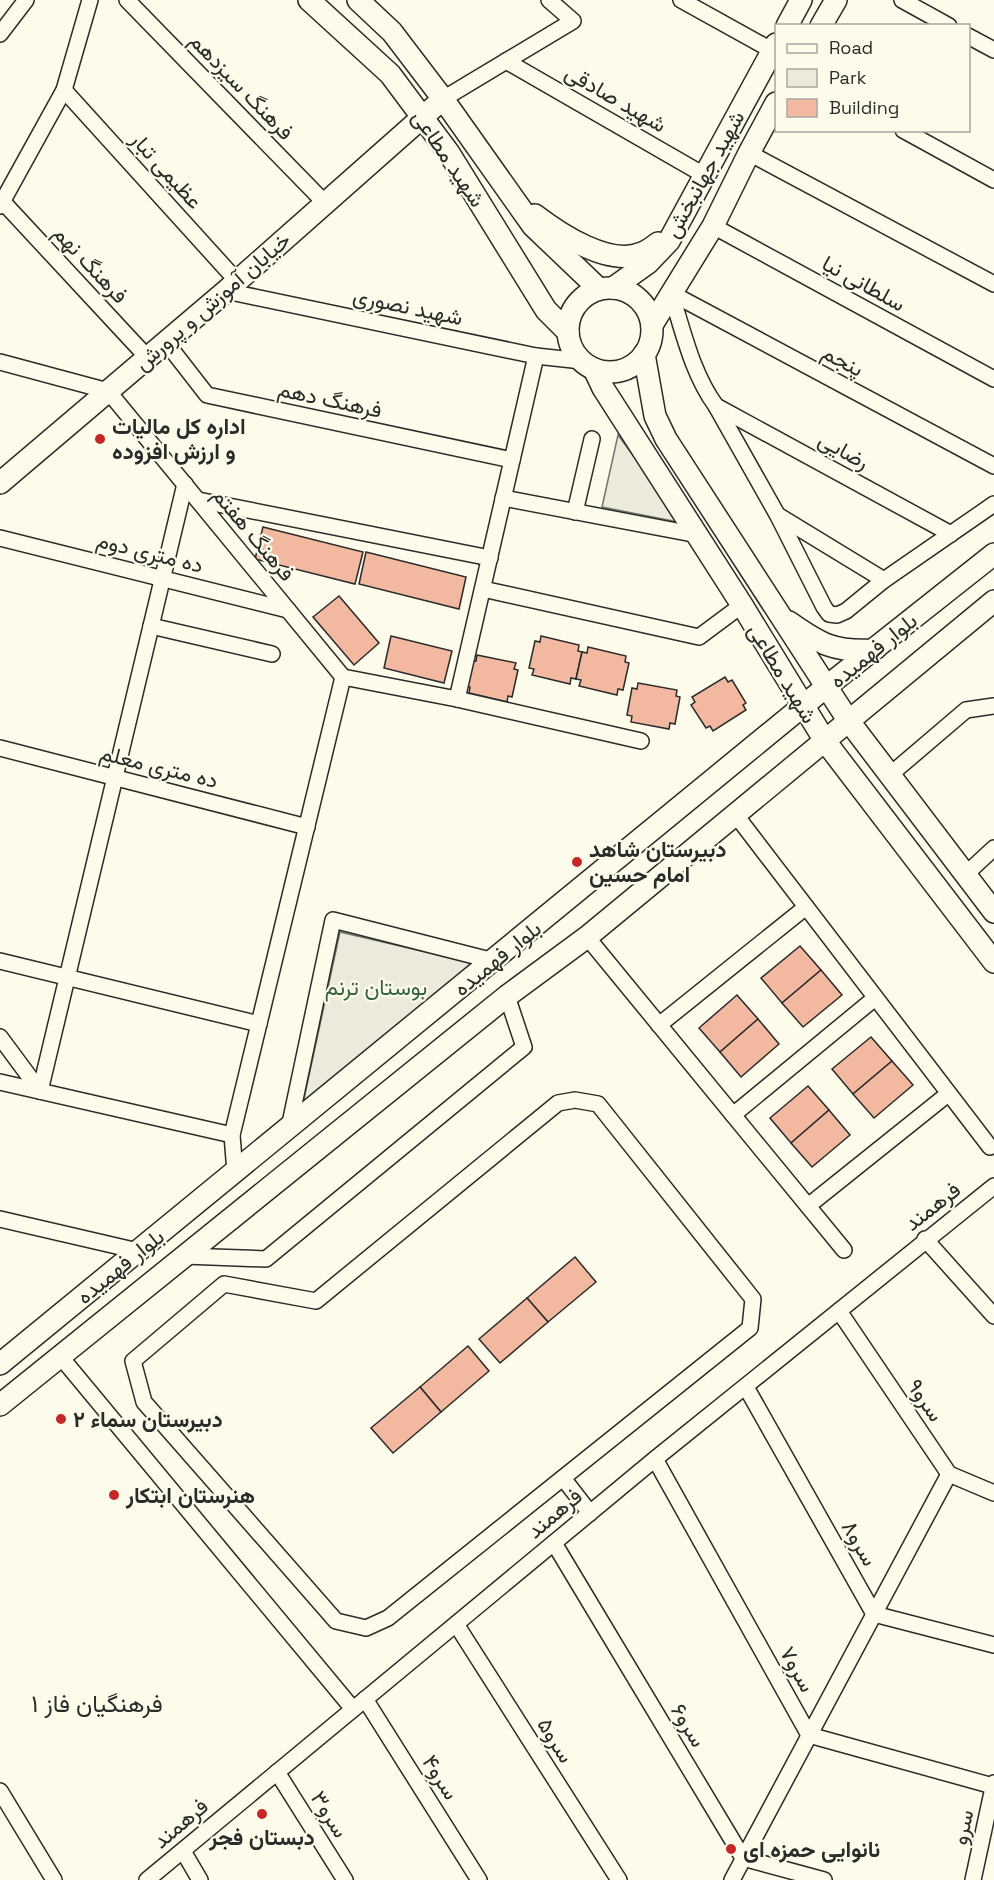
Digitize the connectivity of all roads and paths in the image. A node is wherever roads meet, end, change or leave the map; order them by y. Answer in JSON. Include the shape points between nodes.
{"nodes":[{"id":1,"x":26,"y":0,"type":"edge"},
{"id":2,"x":90,"y":0,"type":"edge"},
{"id":3,"x":127,"y":0,"type":"edge"},
{"id":4,"x":309,"y":0,"type":"edge"},
{"id":5,"x":358,"y":0,"type":"edge"},
{"id":6,"x":549,"y":0,"type":"edge"},
{"id":7,"x":681,"y":0,"type":"edge"},
{"id":8,"x":801,"y":0,"type":"edge"},
{"id":9,"x":836,"y":0,"type":"edge"},
{"id":10,"x":902,"y":0,"type":"edge"},
{"id":11,"x":788,"y":24,"type":"edge"},
{"id":12,"x":822,"y":24,"type":"edge"},
{"id":13,"x":945,"y":24,"type":"edge"},
{"id":14,"x":0,"y":34,"type":"edge"},
{"id":15,"x":970,"y":37,"type":"edge"},
{"id":16,"x":775,"y":48,"type":"edge"},
{"id":17,"x":994,"y":50,"type":"edge"},
{"id":18,"x":506,"y":61,"type":"junction"},
{"id":19,"x":64,"y":90,"type":"junction"},
{"id":20,"x":443,"y":99,"type":"junction"},
{"id":21,"x":775,"y":108,"type":"edge"},
{"id":22,"x":422,"y":117,"type":"junction"},
{"id":23,"x":907,"y":132,"type":"edge"},
{"id":24,"x":749,"y":153,"type":"junction"},
{"id":25,"x":704,"y":175,"type":"junction"},
{"id":26,"x":994,"y":180,"type":"edge"},
{"id":27,"x":510,"y":194,"type":"junction"},
{"id":28,"x":325,"y":203,"type":"junction"},
{"id":29,"x":1,"y":204,"type":"edge"},
{"id":30,"x":679,"y":225,"type":"junction"},
{"id":31,"x":712,"y":226,"type":"junction"},
{"id":32,"x":994,"y":284,"type":"edge"},
{"id":33,"x":232,"y":286,"type":"junction"},
{"id":34,"x":606,"y":289,"type":"junction"},
{"id":35,"x":671,"y":293,"type":"junction"},
{"id":36,"x":652,"y":325,"type":"junction"},
{"id":37,"x":568,"y":332,"type":"junction"},
{"id":38,"x":165,"y":341,"type":"junction"},
{"id":39,"x":644,"y":354,"type":"junction"},
{"id":40,"x":536,"y":356,"type":"junction"},
{"id":41,"x":147,"y":357,"type":"junction"},
{"id":42,"x":0,"y":362,"type":"edge"},
{"id":43,"x":588,"y":365,"type":"junction"},
{"id":44,"x":994,"y":379,"type":"edge"},
{"id":45,"x":108,"y":391,"type":"junction"},
{"id":46,"x":716,"y":406,"type":"junction"},
{"id":47,"x":592,"y":439,"type":"dead end"},
{"id":48,"x":512,"y":460,"type":"junction"},
{"id":49,"x":994,"y":466,"type":"edge"},
{"id":50,"x":0,"y":483,"type":"edge"},
{"id":51,"x":185,"y":484,"type":"junction"},
{"id":52,"x":503,"y":498,"type":"junction"},
{"id":53,"x":198,"y":500,"type":"junction"},
{"id":54,"x":994,"y":504,"type":"edge"},
{"id":55,"x":575,"y":512,"type":"junction"},
{"id":56,"x":778,"y":516,"type":"junction"},
{"id":57,"x":951,"y":534,"type":"junction"},
{"id":58,"x":698,"y":535,"type":"junction"},
{"id":59,"x":0,"y":538,"type":"edge"},
{"id":60,"x":994,"y":554,"type":"edge"},
{"id":61,"x":490,"y":558,"type":"junction"},
{"id":62,"x":162,"y":578,"type":"junction"},
{"id":63,"x":884,"y":580,"type":"junction"},
{"id":64,"x":483,"y":589,"type":"junction"},
{"id":65,"x":994,"y":601,"type":"edge"},
{"id":66,"x":742,"y":605,"type":"junction"},
{"id":67,"x":288,"y":610,"type":"junction"},
{"id":68,"x":783,"y":619,"type":"junction"},
{"id":69,"x":151,"y":626,"type":"junction"},
{"id":70,"x":886,"y":640,"type":"junction"},
{"id":71,"x":272,"y":654,"type":"dead end"},
{"id":72,"x":343,"y":677,"type":"junction"},
{"id":73,"x":826,"y":687,"type":"junction"},
{"id":74,"x":458,"y":699,"type":"junction"},
{"id":75,"x":994,"y":706,"type":"edge"},
{"id":76,"x":803,"y":707,"type":"junction"},
{"id":77,"x":848,"y":720,"type":"junction"},
{"id":78,"x":641,"y":741,"type":"dead end"},
{"id":79,"x":825,"y":741,"type":"junction"},
{"id":80,"x":0,"y":748,"type":"edge"},
{"id":81,"x":891,"y":774,"type":"junction"},
{"id":82,"x":115,"y":778,"type":"junction"},
{"id":83,"x":735,"y":814,"type":"junction"},
{"id":84,"x":307,"y":827,"type":"junction"},
{"id":85,"x":994,"y":848,"type":"edge"},
{"id":86,"x":966,"y":874,"type":"junction"},
{"id":87,"x":806,"y":907,"type":"junction"},
{"id":88,"x":994,"y":912,"type":"edge"},
{"id":89,"x":587,"y":937,"type":"junction"},
{"id":90,"x":0,"y":961,"type":"edge"},
{"id":91,"x":494,"y":961,"type":"junction"},
{"id":92,"x":994,"y":962,"type":"edge"},
{"id":93,"x":67,"y":977,"type":"junction"},
{"id":94,"x":507,"y":996,"type":"junction"},
{"id":95,"x":875,"y":998,"type":"junction"},
{"id":96,"x":259,"y":1024,"type":"junction"},
{"id":97,"x":659,"y":1024,"type":"junction"},
{"id":98,"x":0,"y":1037,"type":"edge"},
{"id":99,"x":0,"y":1082,"type":"edge"},
{"id":100,"x":40,"y":1091,"type":"junction"},
{"id":101,"x":948,"y":1094,"type":"junction"},
{"id":102,"x":733,"y":1115,"type":"junction"},
{"id":103,"x":289,"y":1128,"type":"junction"},
{"id":104,"x":232,"y":1135,"type":"junction"},
{"id":105,"x":990,"y":1147,"type":"dead end"},
{"id":106,"x":235,"y":1172,"type":"junction"},
{"id":107,"x":994,"y":1186,"type":"edge"},
{"id":108,"x":808,"y":1206,"type":"junction"},
{"id":109,"x":0,"y":1219,"type":"edge"},
{"id":110,"x":925,"y":1239,"type":"junction"},
{"id":111,"x":844,"y":1250,"type":"dead end"},
{"id":112,"x":138,"y":1251,"type":"junction"},
{"id":113,"x":185,"y":1256,"type":"junction"},
{"id":114,"x":839,"y":1311,"type":"junction"},
{"id":115,"x":994,"y":1316,"type":"edge"},
{"id":116,"x":60,"y":1356,"type":"junction"},
{"id":117,"x":0,"y":1364,"type":"edge"},
{"id":118,"x":746,"y":1387,"type":"junction"},
{"id":119,"x":0,"y":1404,"type":"edge"},
{"id":120,"x":655,"y":1459,"type":"junction"},
{"id":121,"x":949,"y":1474,"type":"junction"},
{"id":122,"x":563,"y":1478,"type":"junction"},
{"id":123,"x":994,"y":1493,"type":"edge"},
{"id":124,"x":590,"y":1513,"type":"junction"},
{"id":125,"x":554,"y":1543,"type":"junction"},
{"id":126,"x":874,"y":1614,"type":"junction"},
{"id":127,"x":456,"y":1624,"type":"junction"},
{"id":128,"x":994,"y":1645,"type":"edge"},
{"id":129,"x":366,"y":1699,"type":"junction"},
{"id":130,"x":353,"y":1709,"type":"junction"},
{"id":131,"x":809,"y":1735,"type":"junction"},
{"id":132,"x":277,"y":1772,"type":"junction"},
{"id":133,"x":994,"y":1785,"type":"edge"},
{"id":134,"x":0,"y":1791,"type":"edge"},
{"id":135,"x":183,"y":1851,"type":"junction"},
{"id":136,"x":743,"y":1858,"type":"junction"},
{"id":137,"x":54,"y":1880,"type":"edge"},
{"id":138,"x":147,"y":1880,"type":"edge"},
{"id":139,"x":201,"y":1880,"type":"edge"},
{"id":140,"x":345,"y":1880,"type":"edge"},
{"id":141,"x":479,"y":1880,"type":"edge"},
{"id":142,"x":619,"y":1880,"type":"edge"},
{"id":143,"x":732,"y":1880,"type":"edge"},
{"id":144,"x":824,"y":1880,"type":"edge"},
{"id":145,"x":973,"y":1880,"type":"edge"}],
"edges":[{"from":1,"to":14,"type":"street"},
{"from":2,"to":19,"type":"street"},
{"from":3,"to":28,"type":"street","name":"فرهنگ سیزدهم"},
{"from":4,"to":22,"type":"street","name":"شهید مطاعی","via":[[390,74]]},
{"from":5,"to":20,"type":"street","name":"شهید مطاعی","via":[[392,32]]},
{"from":6,"to":18,"type":"street","via":[[573,21]]},
{"from":7,"to":16,"type":"street"},
{"from":8,"to":11,"type":"street"},
{"from":9,"to":12,"type":"street"},
{"from":10,"to":13,"type":"street"},
{"from":15,"to":17,"type":"street"},
{"from":16,"to":25,"type":"street","name":"شهید جهانبخش"},
{"from":18,"to":20,"type":"street"},
{"from":18,"to":25,"type":"street","name":"شهید صادقی"},
{"from":19,"to":29,"type":"street"},
{"from":19,"to":33,"type":"street","name":"عظیمی تبار"},
{"from":20,"to":22,"type":"street","name":"خیابان آموزش و پرورش"},
{"from":20,"to":27,"type":"street","name":"شهید مطاعی"},
{"from":21,"to":24,"type":"street","name":"شهید جهانبخش"},
{"from":22,"to":28,"type":"street","name":"خیابان آموزش و پرورش"},
{"from":22,"to":37,"type":"street","name":"شهید مطاعی","via":[[449,153],[546,310]]},
{"from":23,"to":26,"type":"street"},
{"from":24,"to":31,"type":"street","name":"شهید جهانبخش"},
{"from":24,"to":32,"type":"street"},
{"from":25,"to":30,"type":"street","name":"شهید جهانبخش"},
{"from":27,"to":30,"type":"street","via":[[561,233],[610,255],[641,254]]},
{"from":27,"to":34,"type":"street","name":"شهید مطاعی","via":[[533,226]]},
{"from":28,"to":33,"type":"street","name":"خیابان آموزش و پرورش"},
{"from":29,"to":41,"type":"street","name":"فرهنگ نهم"},
{"from":30,"to":34,"type":"street","name":"شهید جهانبخش","via":[[648,263]]},
{"from":31,"to":35,"type":"street","name":"شهید جهانبخش"},
{"from":31,"to":44,"type":"street","name":"سلطانی نیا"},
{"from":33,"to":38,"type":"street","name":"خیابان آموزش و پرورش"},
{"from":33,"to":40,"type":"street","name":"شهید نصوری"},
{"from":34,"to":36,"type":"street","via":[[627,291],[639,299]]},
{"from":34,"to":37,"type":"street","via":[[586,295],[576,305],[569,318]]},
{"from":35,"to":36,"type":"street","name":"شهید جهانبخش"},
{"from":35,"to":46,"type":"street","via":[[696,370]]},
{"from":35,"to":49,"type":"street","name":"پنجم"},
{"from":36,"to":39,"type":"street"},
{"from":37,"to":43,"type":"street","via":[[574,353]]},
{"from":38,"to":41,"type":"street","name":"خیابان آموزش و پرورش"},
{"from":38,"to":48,"type":"street","name":"فرهنگ دهم","via":[[207,395]]},
{"from":39,"to":43,"type":"street","via":[[627,369],[616,372]]},
{"from":39,"to":68,"type":"street","name":"شهید مطاعی","via":[[655,416],[666,439]]},
{"from":40,"to":43,"type":"street","name":"شهید نصوری"},
{"from":40,"to":48,"type":"street"},
{"from":41,"to":45,"type":"street","name":"خیابان آموزش و پرورش"},
{"from":42,"to":45,"type":"street"},
{"from":43,"to":58,"type":"street","name":"شهید مطاعی"},
{"from":45,"to":50,"type":"street","name":"خیابان آموزش و پرورش"},
{"from":45,"to":51,"type":"street","name":"فرهنگ هفتم"},
{"from":46,"to":56,"type":"street"},
{"from":46,"to":57,"type":"street","name":"رضایی"},
{"from":47,"to":55,"type":"street"},
{"from":48,"to":52,"type":"street"},
{"from":51,"to":53,"type":"street","name":"فرهنگ هفتم"},
{"from":51,"to":62,"type":"street"},
{"from":52,"to":55,"type":"street"},
{"from":52,"to":61,"type":"street"},
{"from":53,"to":61,"type":"street"},
{"from":53,"to":67,"type":"street","name":"فرهنگ هفتم"},
{"from":54,"to":57,"type":"street"},
{"from":55,"to":58,"type":"street"},
{"from":56,"to":63,"type":"street"},
{"from":56,"to":63,"type":"street","via":[[829,614],[846,611]]},
{"from":57,"to":63,"type":"street"},
{"from":58,"to":66,"type":"street","name":"شهید مطاعی"},
{"from":59,"to":62,"type":"street","name":"ده متری دوم"},
{"from":60,"to":70,"type":"street","name":"بلوار فهمیده"},
{"from":61,"to":64,"type":"street"},
{"from":62,"to":67,"type":"street","name":"ده متری دوم"},
{"from":62,"to":69,"type":"street"},
{"from":64,"to":66,"type":"street","via":[[699,637]]},
{"from":64,"to":74,"type":"street"},
{"from":65,"to":77,"type":"street","name":"بلوار فهمیده"},
{"from":66,"to":76,"type":"street","name":"شهید مطاعی"},
{"from":67,"to":72,"type":"street","name":"فرهنگ هفتم"},
{"from":68,"to":70,"type":"street","via":[[816,640],[842,650],[873,650]]},
{"from":68,"to":73,"type":"street","name":"شهید مطاعی"},
{"from":69,"to":71,"type":"street"},
{"from":69,"to":82,"type":"street"},
{"from":70,"to":73,"type":"street","name":"بلوار فهمیده"},
{"from":72,"to":74,"type":"street"},
{"from":72,"to":84,"type":"street"},
{"from":73,"to":76,"type":"street","name":"بلوار فهمیده"},
{"from":73,"to":77,"type":"street","name":"شهید مطاعی"},
{"from":74,"to":78,"type":"street"},
{"from":75,"to":81,"type":"street","via":[[966,710]]},
{"from":76,"to":79,"type":"street","name":"شهید مطاعی"},
{"from":76,"to":91,"type":"street","name":"بلوار فهمیده"},
{"from":77,"to":79,"type":"street","name":"بلوار فهمیده"},
{"from":77,"to":81,"type":"street","name":"شهید مطاعی"},
{"from":79,"to":83,"type":"street","name":"بلوار فهمیده"},
{"from":79,"to":92,"type":"street","name":"شهید مطاعی"},
{"from":80,"to":82,"type":"street","name":"ده متری معلم"},
{"from":81,"to":86,"type":"street","name":"شهید مطاعی"},
{"from":82,"to":84,"type":"street","name":"ده متری معلم"},
{"from":82,"to":93,"type":"street"},
{"from":83,"to":87,"type":"street"},
{"from":83,"to":89,"type":"street","name":"بلوار فهمیده"},
{"from":84,"to":96,"type":"street"},
{"from":85,"to":86,"type":"street"},
{"from":86,"to":88,"type":"street","name":"شهید مطاعی"},
{"from":87,"to":95,"type":"street"},
{"from":87,"to":97,"type":"street"},
{"from":89,"to":94,"type":"street","name":"بلوار فهمیده"},
{"from":89,"to":97,"type":"street"},
{"from":90,"to":93,"type":"street"},
{"from":91,"to":103,"type":"street","name":"بلوار فهمیده"},
{"from":91,"to":103,"type":"street","via":[[333,920]]},
{"from":93,"to":96,"type":"street"},
{"from":93,"to":100,"type":"street"},
{"from":94,"to":113,"type":"street","name":"بلوار فهمیده"},
{"from":94,"to":113,"type":"street","via":[[524,1047],[266,1259]]},
{"from":95,"to":101,"type":"street"},
{"from":95,"to":102,"type":"street"},
{"from":96,"to":104,"type":"street"},
{"from":97,"to":102,"type":"street"},
{"from":98,"to":100,"type":"street"},
{"from":99,"to":100,"type":"street"},
{"from":100,"to":104,"type":"street"},
{"from":101,"to":105,"type":"street"},
{"from":101,"to":108,"type":"street"},
{"from":102,"to":108,"type":"street"},
{"from":103,"to":106,"type":"street","name":"بلوار فهمیده"},
{"from":104,"to":106,"type":"street"},
{"from":106,"to":112,"type":"street","name":"بلوار فهمیده"},
{"from":107,"to":110,"type":"street","name":"فرهمند"},
{"from":108,"to":111,"type":"street"},
{"from":109,"to":112,"type":"street"},
{"from":110,"to":114,"type":"street","name":"فرهمند"},
{"from":110,"to":115,"type":"street"},
{"from":112,"to":117,"type":"street","name":"بلوار فهمیده"},
{"from":113,"to":116,"type":"street","name":"بلوار فهمیده"},
{"from":114,"to":118,"type":"street","name":"فرهمند"},
{"from":114,"to":121,"type":"street","name":"سرو۹"},
{"from":116,"to":119,"type":"street","name":"بلوار فهمیده"},
{"from":116,"to":130,"type":"street"},
{"from":118,"to":120,"type":"street","name":"فرهمند"},
{"from":118,"to":126,"type":"street","name":"سرو۸"},
{"from":120,"to":124,"type":"street","name":"فرهمند"},
{"from":120,"to":131,"type":"street","name":"سرو۷"},
{"from":121,"to":123,"type":"street"},
{"from":121,"to":126,"type":"street"},
{"from":122,"to":122,"type":"street","via":[[388,1618],[366,1628],[336,1622],[144,1402],[133,1361],[224,1284],[316,1301],[558,1103],[575,1100],[598,1104],[753,1299],[750,1328]]},
{"from":122,"to":124,"type":"street"},
{"from":124,"to":125,"type":"street","name":"فرهمند"},
{"from":125,"to":127,"type":"street","name":"فرهمند"},
{"from":125,"to":136,"type":"street","name":"سرو۶"},
{"from":126,"to":128,"type":"street"},
{"from":126,"to":131,"type":"street"},
{"from":127,"to":129,"type":"street","name":"فرهمند"},
{"from":127,"to":142,"type":"street","name":"سرو۵"},
{"from":129,"to":130,"type":"street","name":"فرهمند"},
{"from":129,"to":141,"type":"street","name":"سرو۴"},
{"from":130,"to":132,"type":"street","name":"فرهمند"},
{"from":131,"to":133,"type":"street"},
{"from":131,"to":136,"type":"street"},
{"from":132,"to":135,"type":"street","name":"فرهمند"},
{"from":132,"to":140,"type":"street","name":"سرو۳"},
{"from":133,"to":145,"type":"street","name":"سرو"},
{"from":134,"to":137,"type":"street"},
{"from":135,"to":138,"type":"street","name":"فرهمند"},
{"from":135,"to":139,"type":"street"},
{"from":136,"to":143,"type":"street"},
{"from":136,"to":144,"type":"street"}]}
